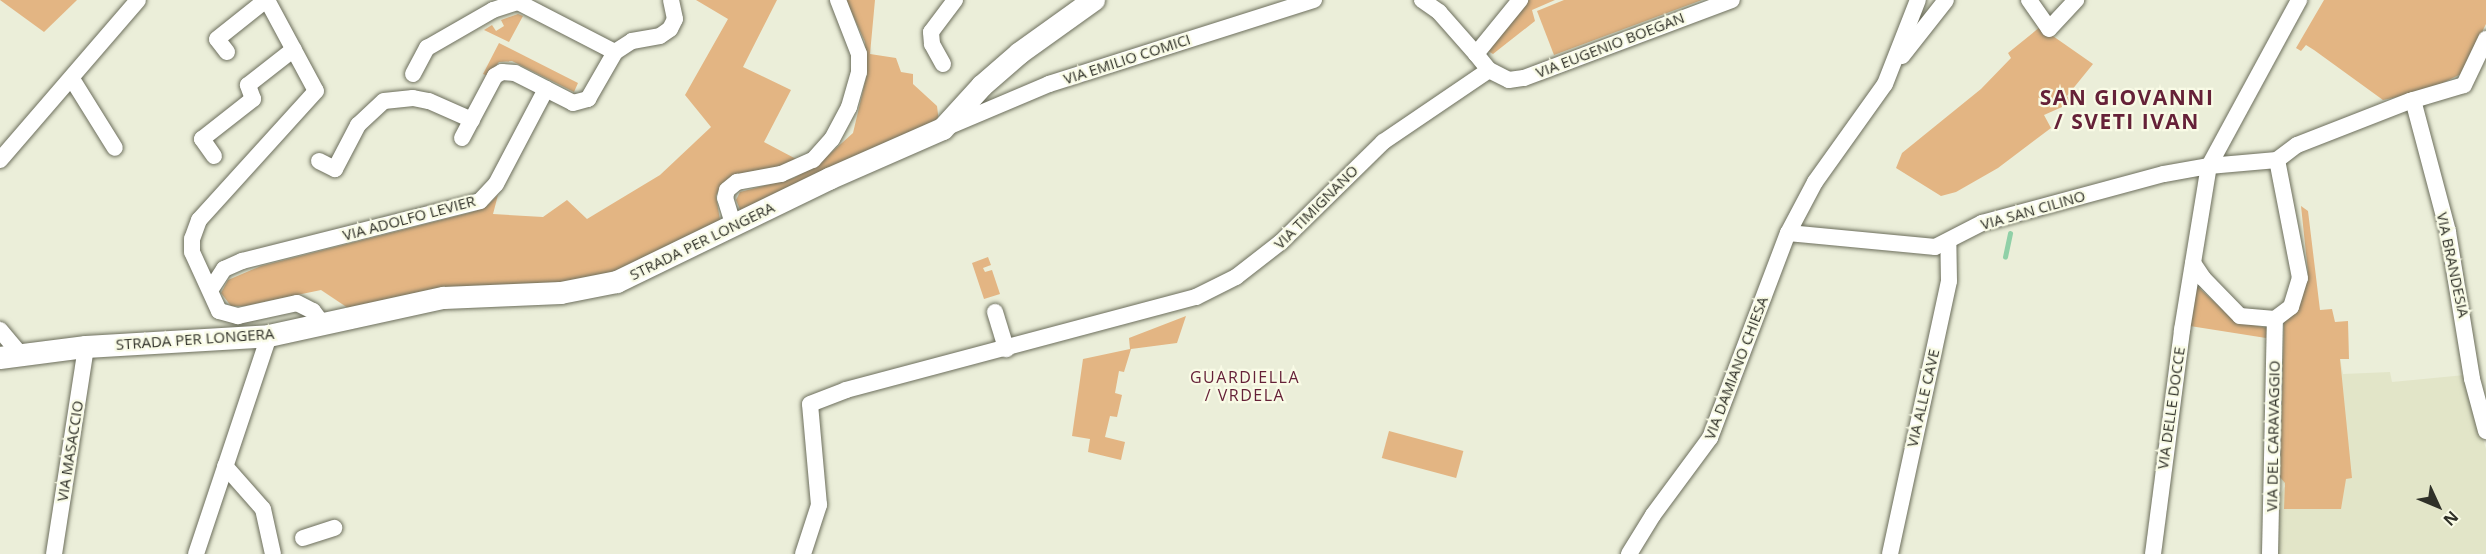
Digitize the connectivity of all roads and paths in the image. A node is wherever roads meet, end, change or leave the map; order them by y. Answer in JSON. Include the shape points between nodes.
{"nodes":[{"id":1,"x":138,"y":0,"type":"edge"},
{"id":2,"x":267,"y":0,"type":"edge"},
{"id":3,"x":671,"y":0,"type":"edge"},
{"id":4,"x":838,"y":0,"type":"edge"},
{"id":5,"x":955,"y":0,"type":"edge"},
{"id":6,"x":1094,"y":0,"type":"edge"},
{"id":7,"x":1314,"y":0,"type":"edge"},
{"id":8,"x":1422,"y":0,"type":"edge"},
{"id":9,"x":1520,"y":0,"type":"edge"},
{"id":10,"x":1732,"y":0,"type":"edge"},
{"id":11,"x":1918,"y":0,"type":"edge"},
{"id":12,"x":1946,"y":0,"type":"edge"},
{"id":13,"x":2029,"y":0,"type":"edge"},
{"id":14,"x":2076,"y":0,"type":"edge"},
{"id":15,"x":2299,"y":0,"type":"edge"},
{"id":16,"x":2486,"y":39,"type":"edge"},
{"id":17,"x":294,"y":49,"type":"junction"},
{"id":18,"x":227,"y":52,"type":"dead end"},
{"id":19,"x":615,"y":52,"type":"junction"},
{"id":20,"x":1476,"y":54,"type":"junction"},
{"id":21,"x":943,"y":64,"type":"dead end"},
{"id":22,"x":1893,"y":68,"type":"junction"},
{"id":23,"x":1489,"y":70,"type":"junction"},
{"id":24,"x":413,"y":74,"type":"dead end"},
{"id":25,"x":72,"y":78,"type":"junction"},
{"id":26,"x":546,"y":89,"type":"junction"},
{"id":27,"x":253,"y":99,"type":"junction"},
{"id":28,"x":2414,"y":100,"type":"junction"},
{"id":29,"x":263,"y":113,"type":"dead end"},
{"id":30,"x":472,"y":120,"type":"junction"},
{"id":31,"x":943,"y":129,"type":"junction"},
{"id":32,"x":462,"y":138,"type":"dead end"},
{"id":33,"x":115,"y":148,"type":"dead end"},
{"id":34,"x":214,"y":156,"type":"dead end"},
{"id":35,"x":0,"y":160,"type":"edge"},
{"id":36,"x":2277,"y":160,"type":"junction"},
{"id":37,"x":319,"y":161,"type":"dead end"},
{"id":38,"x":2209,"y":165,"type":"junction"},
{"id":39,"x":734,"y":227,"type":"junction"},
{"id":40,"x":1788,"y":233,"type":"junction"},
{"id":41,"x":1948,"y":242,"type":"junction"},
{"id":42,"x":2193,"y":263,"type":"junction"},
{"id":43,"x":211,"y":289,"type":"junction"},
{"id":44,"x":995,"y":312,"type":"dead end"},
{"id":45,"x":2275,"y":318,"type":"junction"},
{"id":46,"x":322,"y":323,"type":"junction"},
{"id":47,"x":0,"y":330,"type":"edge"},
{"id":48,"x":269,"y":336,"type":"junction"},
{"id":49,"x":86,"y":347,"type":"junction"},
{"id":50,"x":1006,"y":349,"type":"junction"},
{"id":51,"x":10,"y":357,"type":"edge"},
{"id":52,"x":2486,"y":431,"type":"edge"},
{"id":53,"x":225,"y":465,"type":"junction"},
{"id":54,"x":334,"y":528,"type":"dead end"},
{"id":55,"x":303,"y":538,"type":"dead end"},
{"id":56,"x":54,"y":554,"type":"edge"},
{"id":57,"x":195,"y":554,"type":"edge"},
{"id":58,"x":273,"y":554,"type":"edge"},
{"id":59,"x":803,"y":554,"type":"edge"},
{"id":60,"x":1629,"y":554,"type":"edge"},
{"id":61,"x":1890,"y":554,"type":"edge"},
{"id":62,"x":2153,"y":554,"type":"edge"},
{"id":63,"x":2270,"y":554,"type":"edge"}],
"edges":[{"from":1,"to":25,"type":"street"},
{"from":2,"to":17,"type":"street"},
{"from":2,"to":18,"type":"street","via":[[217,39]]},
{"from":3,"to":19,"type":"street","via":[[675,19],[670,29],[660,36],[632,41]]},
{"from":4,"to":39,"type":"street","via":[[859,54],[859,72],[849,107],[832,139],[813,160],[782,174],[737,182],[727,190],[725,198]]},
{"from":5,"to":21,"type":"street","via":[[931,32],[932,44]]},
{"from":6,"to":31,"type":"street","name":"STRADA PER LONGERA","via":[[1020,53],[982,86]]},
{"from":7,"to":31,"type":"street","name":"VIA EMILIO COMICI","via":[[1049,84]]},
{"from":8,"to":20,"type":"street","via":[[1439,12]]},
{"from":9,"to":20,"type":"street"},
{"from":10,"to":23,"type":"street","name":"VIA EUGENIO BOEGAN","via":[[1524,78],[1509,80]]},
{"from":11,"to":22,"type":"street"},
{"from":12,"to":22,"type":"street"},
{"from":13,"to":14,"type":"street","via":[[2049,29]]},
{"from":15,"to":38,"type":"street","name":"VIA DELLE DOCCE"},
{"from":16,"to":28,"type":"street","via":[[2464,85]]},
{"from":17,"to":27,"type":"street","via":[[248,86]]},
{"from":17,"to":43,"type":"street","via":[[316,91],[213,204],[194,231],[192,252]]},
{"from":19,"to":24,"type":"street","via":[[518,2],[493,10],[427,48]]},
{"from":19,"to":26,"type":"street","via":[[588,99],[573,103]]},
{"from":20,"to":23,"type":"street"},
{"from":22,"to":40,"type":"street","name":"VIA DAMIANO CHIESA","via":[[1815,182]]},
{"from":23,"to":50,"type":"street","name":"VIA TIMIGNANO","via":[[1383,142],[1281,242],[1236,277],[1196,297]]},
{"from":25,"to":33,"type":"street"},
{"from":25,"to":35,"type":"street"},
{"from":26,"to":30,"type":"street","via":[[514,73],[502,72],[495,76]]},
{"from":26,"to":43,"type":"street","name":"VIA ADOLFO LEVIER","via":[[496,184],[480,201],[224,269]]},
{"from":27,"to":29,"type":"street"},
{"from":27,"to":34,"type":"street","via":[[201,139]]},
{"from":28,"to":36,"type":"street","via":[[2297,144]]},
{"from":28,"to":52,"type":"street","name":"VIA BRANDESIA","via":[[2448,232],[2472,379]]},
{"from":30,"to":32,"type":"street"},
{"from":30,"to":37,"type":"street","via":[[429,101],[384,101],[358,125],[335,169]]},
{"from":31,"to":39,"type":"street","name":"STRADA PER LONGERA","via":[[829,179]]},
{"from":36,"to":38,"type":"street","name":"VIA SAN CILINO"},
{"from":36,"to":45,"type":"street","via":[[2300,278],[2294,302]]},
{"from":38,"to":41,"type":"street","name":"VIA SAN CILINO","via":[[2004,216]]},
{"from":38,"to":42,"type":"street","name":"VIA DELLE DOCCE"},
{"from":39,"to":46,"type":"street","name":"STRADA PER LONGERA","via":[[616,282],[561,293],[444,298]]},
{"from":40,"to":41,"type":"street","name":"VIA SAN CILINO","via":[[1928,247]]},
{"from":40,"to":60,"type":"street","name":"VIA DAMIANO CHIESA","via":[[1710,438]]},
{"from":41,"to":61,"type":"street","name":"VIA ALLE CAVE","via":[[1949,281]]},
{"from":42,"to":45,"type":"street","via":[[2240,316]]},
{"from":42,"to":62,"type":"street","name":"VIA DELLE DOCCE"},
{"from":43,"to":46,"type":"street","via":[[219,311],[228,315],[297,303],[313,311]]},
{"from":44,"to":50,"type":"street"},
{"from":45,"to":63,"type":"street","name":"VIA DEL CARAVAGGIO"},
{"from":46,"to":48,"type":"street","name":"STRADA PER LONGERA"},
{"from":47,"to":51,"type":"street"},
{"from":48,"to":49,"type":"street","name":"STRADA PER LONGERA"},
{"from":48,"to":53,"type":"street"},
{"from":49,"to":51,"type":"street","name":"STRADA PER LONGERA"},
{"from":49,"to":56,"type":"street","name":"VIA MASACCIO"},
{"from":50,"to":59,"type":"street","name":"VIA TIMIGNANO","via":[[846,390],[810,404],[819,505]]},
{"from":53,"to":57,"type":"street"},
{"from":53,"to":58,"type":"street","via":[[262,509]]},
{"from":54,"to":55,"type":"street"}]}
